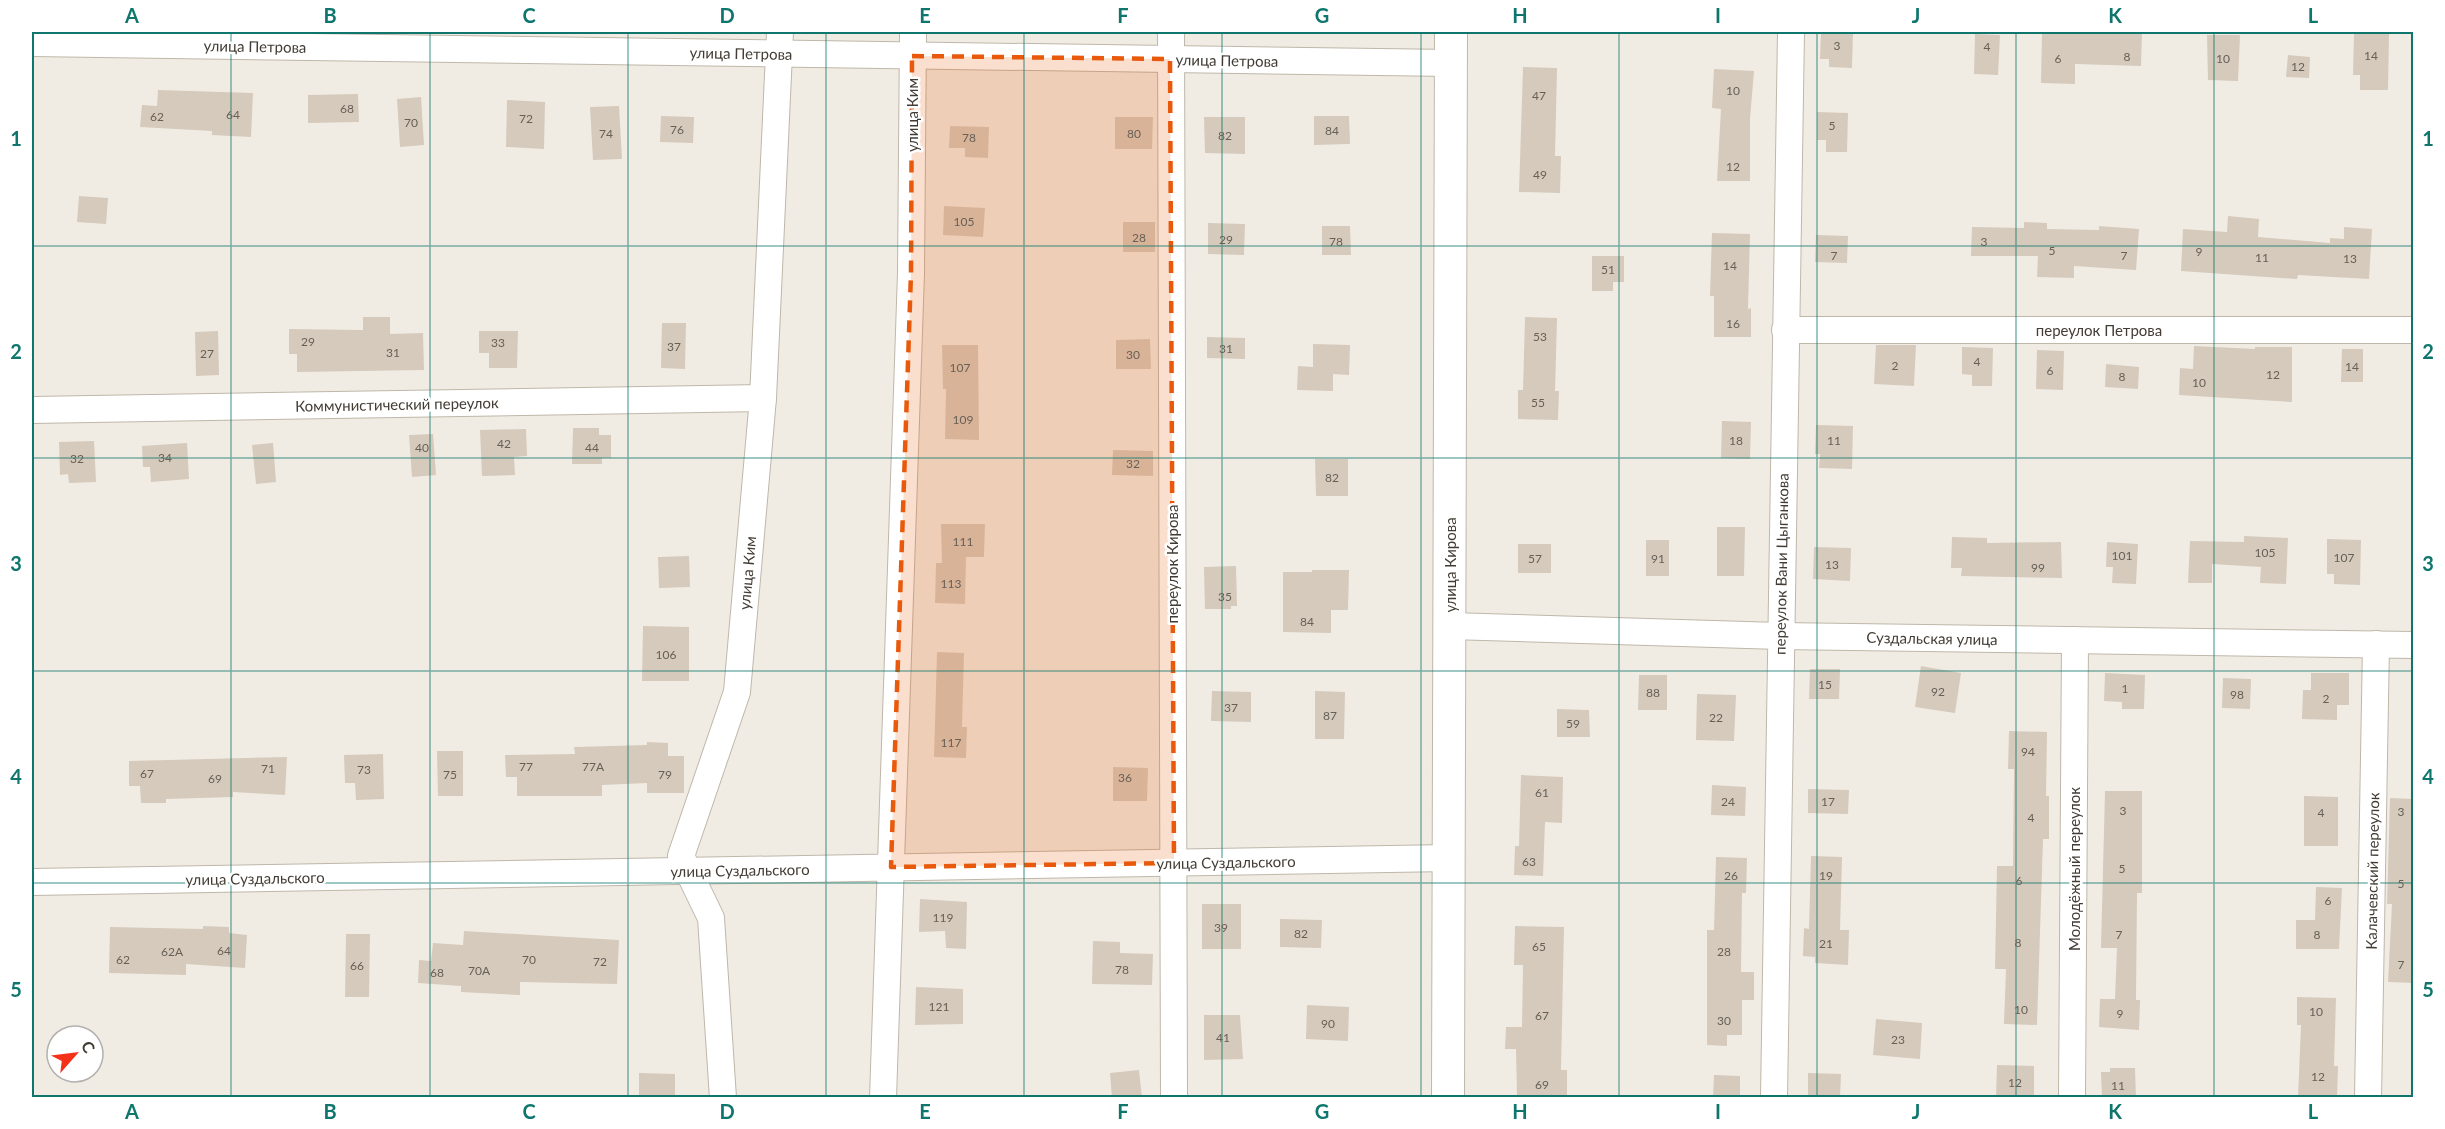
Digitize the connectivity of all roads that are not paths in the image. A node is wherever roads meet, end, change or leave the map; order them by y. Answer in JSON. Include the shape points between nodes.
{"nodes":[{"id":1,"x":1171,"y":32,"type":"edge"},
{"id":2,"x":1451,"y":32,"type":"edge"},
{"id":3,"x":1791,"y":32,"type":"edge"},
{"id":4,"x":32,"y":43,"type":"edge"},
{"id":5,"x":779,"y":43,"type":"edge"},
{"id":6,"x":913,"y":44,"type":"edge"},
{"id":7,"x":1170,"y":59,"type":"junction"},
{"id":8,"x":1451,"y":63,"type":"junction"},
{"id":9,"x":1785,"y":330,"type":"junction"},
{"id":10,"x":2414,"y":330,"type":"edge"},
{"id":11,"x":763,"y":399,"type":"junction"},
{"id":12,"x":32,"y":410,"type":"edge"},
{"id":13,"x":1450,"y":626,"type":"junction"},
{"id":14,"x":1780,"y":636,"type":"junction"},
{"id":15,"x":2075,"y":640,"type":"junction"},
{"id":16,"x":2376,"y":644,"type":"junction"},
{"id":17,"x":2414,"y":645,"type":"edge"},
{"id":18,"x":1449,"y":858,"type":"junction"},
{"id":19,"x":1174,"y":862,"type":"junction"},
{"id":20,"x":891,"y":867,"type":"junction"},
{"id":21,"x":688,"y":871,"type":"junction"},
{"id":22,"x":32,"y":882,"type":"edge"},
{"id":23,"x":723,"y":1098,"type":"edge"},
{"id":24,"x":883,"y":1098,"type":"edge"},
{"id":25,"x":1174,"y":1098,"type":"edge"},
{"id":26,"x":1448,"y":1098,"type":"edge"},
{"id":27,"x":1774,"y":1098,"type":"edge"},
{"id":28,"x":2072,"y":1098,"type":"edge"},
{"id":29,"x":2368,"y":1098,"type":"edge"}],
"edges":[{"from":1,"to":7,"type":"street","name":"переулок Кирова"},
{"from":2,"to":8,"type":"street","name":"улица Кирова"},
{"from":3,"to":9,"type":"street","name":"переулок Вани Цыганкова"},
{"from":4,"to":5,"type":"street","name":"улица Петрова"},
{"from":5,"to":6,"type":"street","name":"улица Петрова"},
{"from":5,"to":11,"type":"street","name":"улица Ким"},
{"from":6,"to":7,"type":"street","name":"улица Петрова"},
{"from":6,"to":20,"type":"street","name":"улица Ким","via":[[911,285]]},
{"from":7,"to":8,"type":"street","name":"улица Петрова"},
{"from":7,"to":19,"type":"street","name":"переулок Кирова"},
{"from":8,"to":13,"type":"street","name":"улица Кирова"},
{"from":9,"to":10,"type":"street","name":"переулок Петрова"},
{"from":9,"to":14,"type":"street","name":"переулок Вани Цыганкова"},
{"from":11,"to":12,"type":"street","name":"Коммунистический переулок"},
{"from":11,"to":21,"type":"street","name":"улица Ким","via":[[737,692],[681,856]]},
{"from":13,"to":14,"type":"street","name":"Суздальская улица"},
{"from":13,"to":18,"type":"street","name":"улица Кирова"},
{"from":14,"to":15,"type":"street","name":"Суздальская улица"},
{"from":14,"to":27,"type":"street","name":"переулок Вани Цыганкова"},
{"from":15,"to":16,"type":"street","name":"Суздальская улица"},
{"from":15,"to":28,"type":"street","name":"Молодёжный переулок"},
{"from":16,"to":17,"type":"street","name":"Суздальская улица"},
{"from":16,"to":29,"type":"street","name":"Калачевский переулок"},
{"from":18,"to":19,"type":"street","name":"улица Суздальского"},
{"from":18,"to":26,"type":"street","name":"улица Кирова"},
{"from":19,"to":20,"type":"street","name":"улица Суздальского"},
{"from":19,"to":25,"type":"street","name":"переулок Кирова"},
{"from":20,"to":21,"type":"street","name":"улица Суздальского"},
{"from":20,"to":24,"type":"street","name":"улица Ким"},
{"from":21,"to":22,"type":"street","name":"улица Суздальского"},
{"from":21,"to":23,"type":"street","name":"улица Ким","via":[[711,918]]}]}
